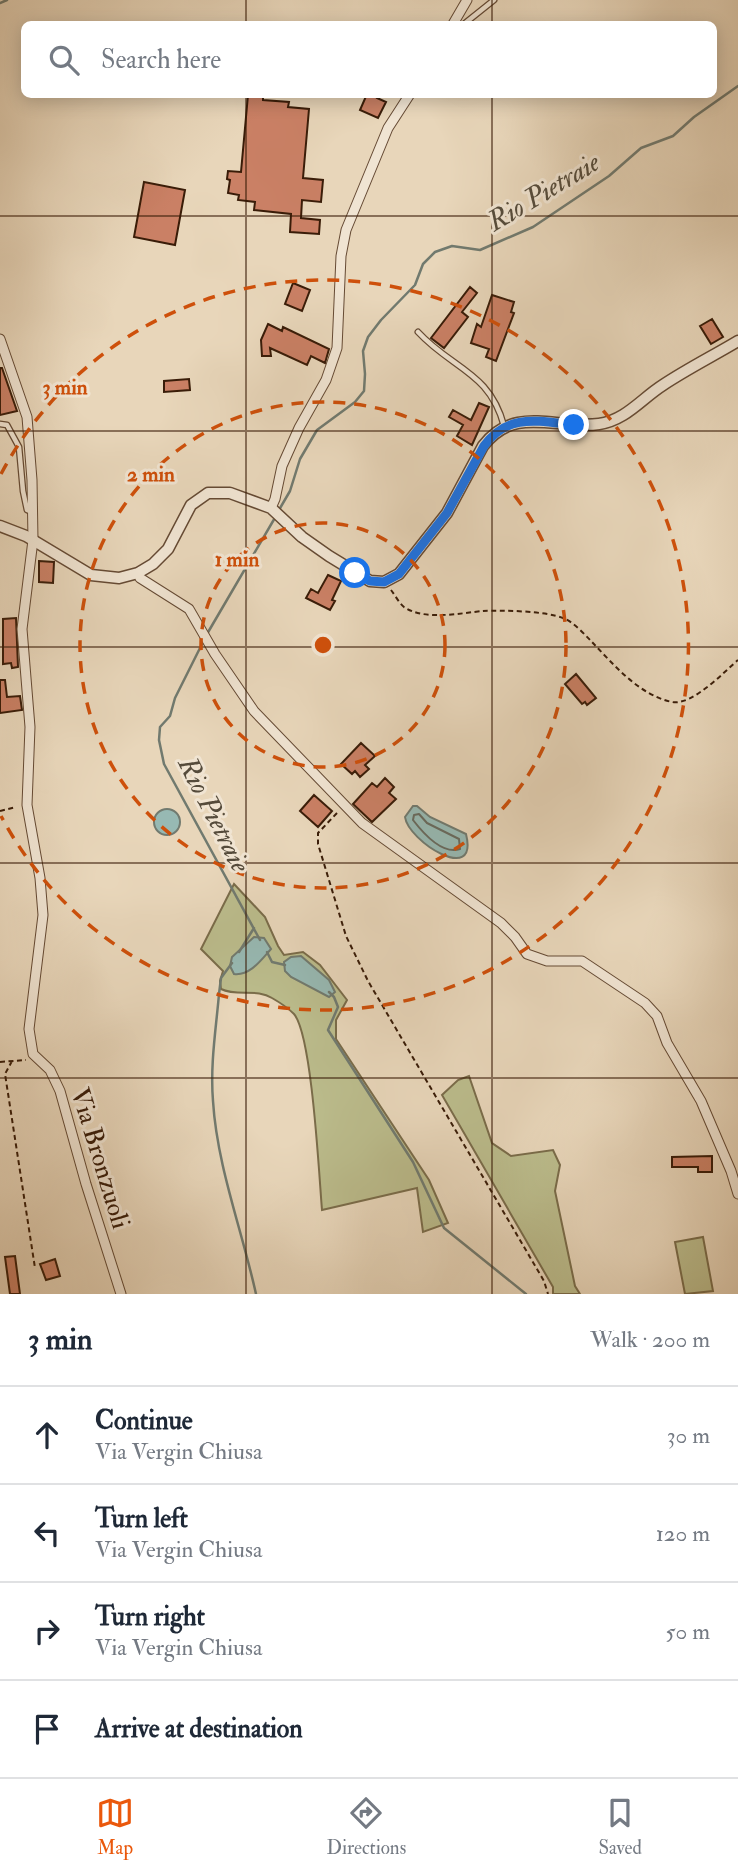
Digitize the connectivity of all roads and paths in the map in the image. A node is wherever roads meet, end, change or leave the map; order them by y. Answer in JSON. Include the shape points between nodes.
{"nodes":[{"id":1,"x":467,"y":0,"type":"edge"},
{"id":2,"x":494,"y":0,"type":"edge"},
{"id":3,"x":455,"y":21,"type":"edge"},
{"id":4,"x":468,"y":21,"type":"edge"},
{"id":5,"x":408,"y":98,"type":"edge"},
{"id":6,"x":418,"y":332,"type":"dead end"},
{"id":7,"x":0,"y":338,"type":"edge"},
{"id":8,"x":738,"y":341,"type":"edge"},
{"id":9,"x":0,"y":424,"type":"edge"},
{"id":10,"x":504,"y":426,"type":"junction"},
{"id":11,"x":271,"y":508,"type":"junction"},
{"id":12,"x":33,"y":512,"type":"junction"},
{"id":13,"x":0,"y":526,"type":"edge"},
{"id":14,"x":33,"y":540,"type":"junction"},
{"id":15,"x":138,"y":573,"type":"junction"},
{"id":16,"x":384,"y":582,"type":"junction"},
{"id":17,"x":738,"y":660,"type":"edge"},
{"id":18,"x":27,"y":805,"type":"junction"},
{"id":19,"x":344,"y":805,"type":"junction"},
{"id":20,"x":0,"y":811,"type":"edge"},
{"id":21,"x":38,"y":1059,"type":"junction"},
{"id":22,"x":12,"y":1061,"type":"junction"},
{"id":23,"x":0,"y":1062,"type":"edge"},
{"id":24,"x":738,"y":1195,"type":"edge"},
{"id":25,"x":35,"y":1268,"type":"dead end"},
{"id":26,"x":121,"y":1294,"type":"edge"},
{"id":27,"x":548,"y":1294,"type":"edge"}],
"edges":[{"from":1,"to":3,"type":"street"},
{"from":2,"to":4,"type":"lane"},
{"from":5,"to":11,"type":"street","via":[[388,128],[346,230],[337,348],[326,380],[282,466]]},
{"from":6,"to":10,"type":"lane","via":[[489,391]]},
{"from":7,"to":12,"type":"street","name":"Via Bronzuoli","via":[[27,417]]},
{"from":8,"to":10,"type":"street","via":[[661,386],[614,421],[574,425],[534,421]]},
{"from":9,"to":12,"type":"lane","via":[[8,425],[19,447],[27,510]]},
{"from":10,"to":16,"type":"street","via":[[484,446],[447,513],[399,574]]},
{"from":11,"to":15,"type":"street","via":[[230,493],[208,493],[191,505],[168,549]]},
{"from":11,"to":16,"type":"street","via":[[329,556],[370,581]]},
{"from":12,"to":14,"type":"street","name":"Via Bronzuoli"},
{"from":13,"to":14,"type":"street"},
{"from":14,"to":15,"type":"street","via":[[90,575],[119,578]]},
{"from":14,"to":18,"type":"street","name":"Via Bronzuoli","via":[[22,629],[30,727]]},
{"from":15,"to":19,"type":"street","via":[[189,609],[254,711]]},
{"from":16,"to":17,"type":"path","via":[[405,607],[425,613],[486,611],[564,618],[624,675],[674,702],[698,694]]},
{"from":18,"to":20,"type":"path"},
{"from":18,"to":21,"type":"street","name":"Via Bronzuoli","via":[[43,915],[29,1029]]},
{"from":19,"to":24,"type":"street","via":[[362,823],[501,923],[527,954],[547,961],[582,961],[645,1003],[657,1016],[667,1043],[701,1101]]},
{"from":19,"to":27,"type":"path","via":[[318,833],[318,844],[346,936]]},
{"from":21,"to":22,"type":"path"},
{"from":21,"to":26,"type":"street","name":"Via Bronzuoli","via":[[50,1070],[60,1091]]},
{"from":22,"to":23,"type":"path"},
{"from":22,"to":25,"type":"path","via":[[5,1074]]}]}
